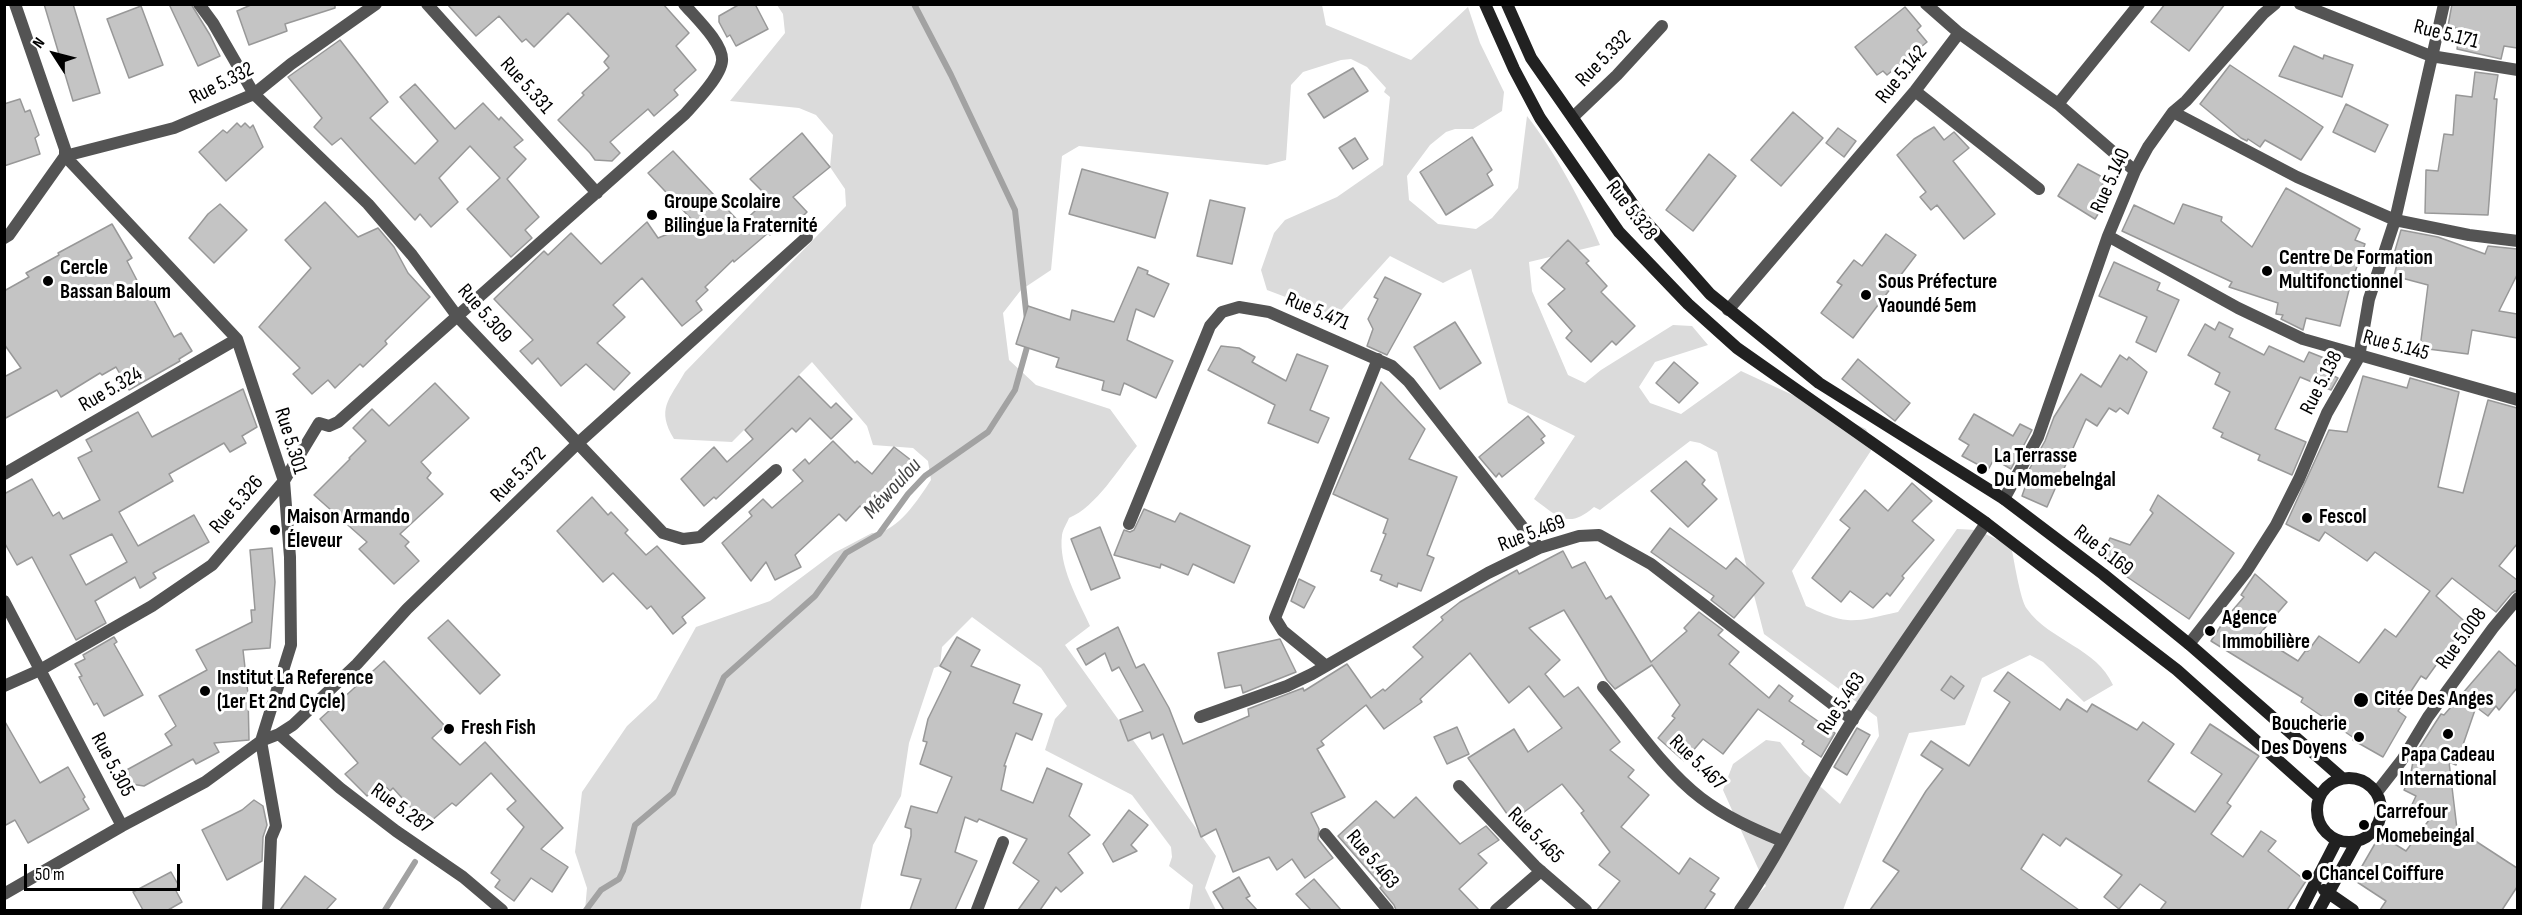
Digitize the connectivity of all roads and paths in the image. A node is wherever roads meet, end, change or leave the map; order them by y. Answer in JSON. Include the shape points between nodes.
{"nodes":[{"id":1,"x":15,"y":4,"type":"edge"},
{"id":2,"x":199,"y":4,"type":"edge"},
{"id":3,"x":376,"y":4,"type":"edge"},
{"id":4,"x":427,"y":4,"type":"edge"},
{"id":5,"x":684,"y":4,"type":"edge"},
{"id":6,"x":1485,"y":4,"type":"edge"},
{"id":7,"x":1508,"y":4,"type":"edge"},
{"id":8,"x":1926,"y":4,"type":"edge"},
{"id":9,"x":2139,"y":4,"type":"edge"},
{"id":10,"x":2275,"y":4,"type":"edge"},
{"id":11,"x":2300,"y":4,"type":"edge"},
{"id":12,"x":2444,"y":4,"type":"edge"},
{"id":13,"x":1662,"y":26,"type":"dead end"},
{"id":14,"x":1959,"y":33,"type":"junction"},
{"id":15,"x":2430,"y":56,"type":"junction"},
{"id":16,"x":2517,"y":70,"type":"edge"},
{"id":17,"x":1915,"y":91,"type":"junction"},
{"id":18,"x":254,"y":94,"type":"junction"},
{"id":19,"x":2058,"y":104,"type":"junction"},
{"id":20,"x":2173,"y":112,"type":"junction"},
{"id":21,"x":1573,"y":117,"type":"junction"},
{"id":22,"x":65,"y":156,"type":"junction"},
{"id":23,"x":2135,"y":171,"type":"junction"},
{"id":24,"x":2039,"y":189,"type":"dead end"},
{"id":25,"x":597,"y":193,"type":"junction"},
{"id":26,"x":2395,"y":220,"type":"junction"},
{"id":27,"x":2108,"y":236,"type":"junction"},
{"id":28,"x":807,"y":237,"type":"dead end"},
{"id":29,"x":4,"y":238,"type":"edge"},
{"id":30,"x":2517,"y":241,"type":"edge"},
{"id":31,"x":1728,"y":310,"type":"junction"},
{"id":32,"x":457,"y":316,"type":"junction"},
{"id":33,"x":237,"y":339,"type":"junction"},
{"id":34,"x":2360,"y":357,"type":"junction"},
{"id":35,"x":1378,"y":359,"type":"junction"},
{"id":36,"x":1819,"y":383,"type":"joint"},
{"id":37,"x":2517,"y":400,"type":"edge"},
{"id":38,"x":578,"y":444,"type":"junction"},
{"id":39,"x":776,"y":470,"type":"dead end"},
{"id":40,"x":4,"y":474,"type":"edge"},
{"id":41,"x":284,"y":481,"type":"junction"},
{"id":42,"x":2004,"y":500,"type":"junction"},
{"id":43,"x":1986,"y":523,"type":"junction"},
{"id":44,"x":1129,"y":524,"type":"dead end"},
{"id":45,"x":1539,"y":548,"type":"junction"},
{"id":46,"x":2517,"y":598,"type":"edge"},
{"id":47,"x":4,"y":601,"type":"edge"},
{"id":48,"x":2189,"y":644,"type":"junction"},
{"id":49,"x":1326,"y":666,"type":"junction"},
{"id":50,"x":40,"y":670,"type":"junction"},
{"id":51,"x":4,"y":686,"type":"edge"},
{"id":52,"x":1603,"y":687,"type":"dead end"},
{"id":53,"x":1200,"y":717,"type":"dead end"},
{"id":54,"x":1853,"y":720,"type":"junction"},
{"id":55,"x":279,"y":735,"type":"junction"},
{"id":56,"x":261,"y":741,"type":"junction"},
{"id":57,"x":2342,"y":778,"type":"junction"},
{"id":58,"x":1459,"y":786,"type":"dead end"},
{"id":59,"x":2377,"y":792,"type":"junction"},
{"id":60,"x":2319,"y":797,"type":"junction"},
{"id":61,"x":122,"y":826,"type":"junction"},
{"id":62,"x":1325,"y":834,"type":"dead end"},
{"id":63,"x":2337,"y":840,"type":"junction"},
{"id":64,"x":1782,"y":841,"type":"junction"},
{"id":65,"x":2357,"y":841,"type":"junction"},
{"id":66,"x":1003,"y":842,"type":"dead end"},
{"id":67,"x":1541,"y":871,"type":"junction"},
{"id":68,"x":2316,"y":885,"type":"junction"},
{"id":69,"x":2329,"y":893,"type":"junction"},
{"id":70,"x":4,"y":894,"type":"edge"},
{"id":71,"x":268,"y":910,"type":"edge"},
{"id":72,"x":502,"y":910,"type":"edge"},
{"id":73,"x":977,"y":910,"type":"edge"},
{"id":74,"x":1388,"y":910,"type":"edge"},
{"id":75,"x":1496,"y":910,"type":"edge"},
{"id":76,"x":1586,"y":910,"type":"edge"},
{"id":77,"x":1740,"y":910,"type":"edge"},
{"id":78,"x":2301,"y":910,"type":"edge"},
{"id":79,"x":2319,"y":910,"type":"edge"},
{"id":80,"x":2353,"y":910,"type":"edge"}],
"edges":[{"from":1,"to":22,"type":"street"},
{"from":2,"to":18,"type":"street","name":"Rue 5.309"},
{"from":3,"to":18,"type":"street","name":"Rue 5.332"},
{"from":4,"to":25,"type":"street","name":"Rue 5.331"},
{"from":5,"to":25,"type":"street","name":"Rue 5.326","via":[[720,49],[722,62],[707,89],[685,114]]},
{"from":6,"to":43,"type":"main road","name":"Rue 5.328","via":[[1540,118],[1619,232],[1688,304],[1737,348]]},
{"from":7,"to":21,"type":"main road","name":"Rue 5.328","via":[[1531,58]]},
{"from":8,"to":14,"type":"street"},
{"from":9,"to":19,"type":"street"},
{"from":10,"to":20,"type":"street"},
{"from":11,"to":15,"type":"street","name":"Rue 5.171"},
{"from":12,"to":15,"type":"street","name":"Rue 5.138"},
{"from":13,"to":21,"type":"street","name":"Rue 5.332"},
{"from":14,"to":17,"type":"street","name":"Rue 5.142"},
{"from":14,"to":19,"type":"street"},
{"from":15,"to":16,"type":"street","name":"Rue 5.171"},
{"from":15,"to":26,"type":"street","name":"Rue 5.138"},
{"from":17,"to":24,"type":"street"},
{"from":17,"to":31,"type":"street","name":"Rue 5.142"},
{"from":18,"to":22,"type":"street","name":"Rue 5.332","via":[[174,128]]},
{"from":18,"to":32,"type":"street","name":"Rue 5.309","via":[[368,204]]},
{"from":19,"to":23,"type":"street"},
{"from":20,"to":23,"type":"street","name":"Rue 5.140"},
{"from":20,"to":26,"type":"street","via":[[2297,177]]},
{"from":21,"to":31,"type":"main road","name":"Rue 5.328","via":[[1641,216]]},
{"from":22,"to":29,"type":"street"},
{"from":22,"to":33,"type":"street","name":"Rue 5.301"},
{"from":23,"to":27,"type":"street","name":"Rue 5.140"},
{"from":25,"to":32,"type":"street","name":"Rue 5.326"},
{"from":26,"to":30,"type":"street"},
{"from":26,"to":34,"type":"street","name":"Rue 5.138","via":[[2369,299]]},
{"from":27,"to":34,"type":"street","name":"Rue 5.145","via":[[2238,308],[2303,339]]},
{"from":27,"to":42,"type":"street","name":"Rue 5.140","via":[[2038,436]]},
{"from":28,"to":38,"type":"street","name":"Rue 5.372"},
{"from":31,"to":36,"type":"main road","name":"Rue 5.328"},
{"from":32,"to":38,"type":"street","name":"Rue 5.309"},
{"from":32,"to":41,"type":"street","name":"Rue 5.326","via":[[338,422],[329,426],[318,423]]},
{"from":33,"to":40,"type":"street","name":"Rue 5.324"},
{"from":33,"to":41,"type":"street","name":"Rue 5.301"},
{"from":34,"to":37,"type":"street","name":"Rue 5.145"},
{"from":34,"to":48,"type":"street","name":"Rue 5.138","via":[[2327,413],[2276,525],[2246,572]]},
{"from":35,"to":44,"type":"street","name":"Rue 5.471","via":[[1269,312],[1239,307],[1222,312],[1210,326]]},
{"from":35,"to":45,"type":"street","name":"Rue 5.471","via":[[1409,382]]},
{"from":35,"to":49,"type":"street","via":[[1275,618],[1283,632]]},
{"from":36,"to":42,"type":"main road","name":"Rue 5.169"},
{"from":38,"to":39,"type":"street","name":"Rue 5.309","via":[[663,533],[683,539],[700,537]]},
{"from":38,"to":55,"type":"street","name":"Rue 5.372","via":[[407,609],[357,664]]},
{"from":41,"to":50,"type":"street","name":"Rue 5.326","via":[[212,565],[152,606]]},
{"from":41,"to":56,"type":"street","name":"Rue 5.301","via":[[291,645]]},
{"from":42,"to":48,"type":"main road","name":"Rue 5.169"},
{"from":43,"to":54,"type":"street","name":"Rue 5.463"},
{"from":43,"to":60,"type":"main road","via":[[2176,670]]},
{"from":45,"to":49,"type":"street","name":"Rue 5.469"},
{"from":45,"to":54,"type":"street","name":"Rue 5.469","via":[[1579,536],[1599,535],[1620,545],[1652,564]]},
{"from":46,"to":59,"type":"street","name":"Rue 5.008"},
{"from":47,"to":50,"type":"street","name":"Rue 5.305"},
{"from":48,"to":57,"type":"main road","name":"Rue 5.169"},
{"from":49,"to":53,"type":"street","name":"Rue 5.469","via":[[1287,686]]},
{"from":50,"to":51,"type":"street","name":"Rue 5.326"},
{"from":50,"to":61,"type":"street","name":"Rue 5.305"},
{"from":52,"to":64,"type":"street","name":"Rue 5.467","via":[[1699,797],[1735,821]]},
{"from":54,"to":64,"type":"street","name":"Rue 5.463"},
{"from":55,"to":56,"type":"street","name":"Rue 5.372"},
{"from":55,"to":72,"type":"street","name":"Rue 5.287","via":[[349,795],[464,877]]},
{"from":56,"to":61,"type":"street","name":"Rue 5.372","via":[[205,782]]},
{"from":56,"to":71,"type":"street","name":"Rue 5.301","via":[[276,826],[271,838]]},
{"from":57,"to":59,"type":"main road","via":[[2362,779]]},
{"from":57,"to":60,"type":"main road","via":[[2332,782]]},
{"from":58,"to":67,"type":"street","name":"Rue 5.465"},
{"from":59,"to":65,"type":"main road","via":[[2381,802],[2379,822],[2374,831]]},
{"from":60,"to":63,"type":"main road","via":[[2322,827]]},
{"from":61,"to":70,"type":"street","name":"Rue 5.305"},
{"from":62,"to":74,"type":"street","name":"Rue 5.463"},
{"from":63,"to":65,"type":"main road"},
{"from":63,"to":68,"type":"main road"},
{"from":64,"to":77,"type":"street","name":"Rue 5.463","via":[[1763,878]]},
{"from":65,"to":69,"type":"main road"},
{"from":66,"to":73,"type":"street"},
{"from":67,"to":75,"type":"street"},
{"from":67,"to":76,"type":"street","name":"Rue 5.465"},
{"from":68,"to":69,"type":"main road"},
{"from":68,"to":78,"type":"main road"},
{"from":69,"to":79,"type":"main road"},
{"from":69,"to":80,"type":"main road"}]}
